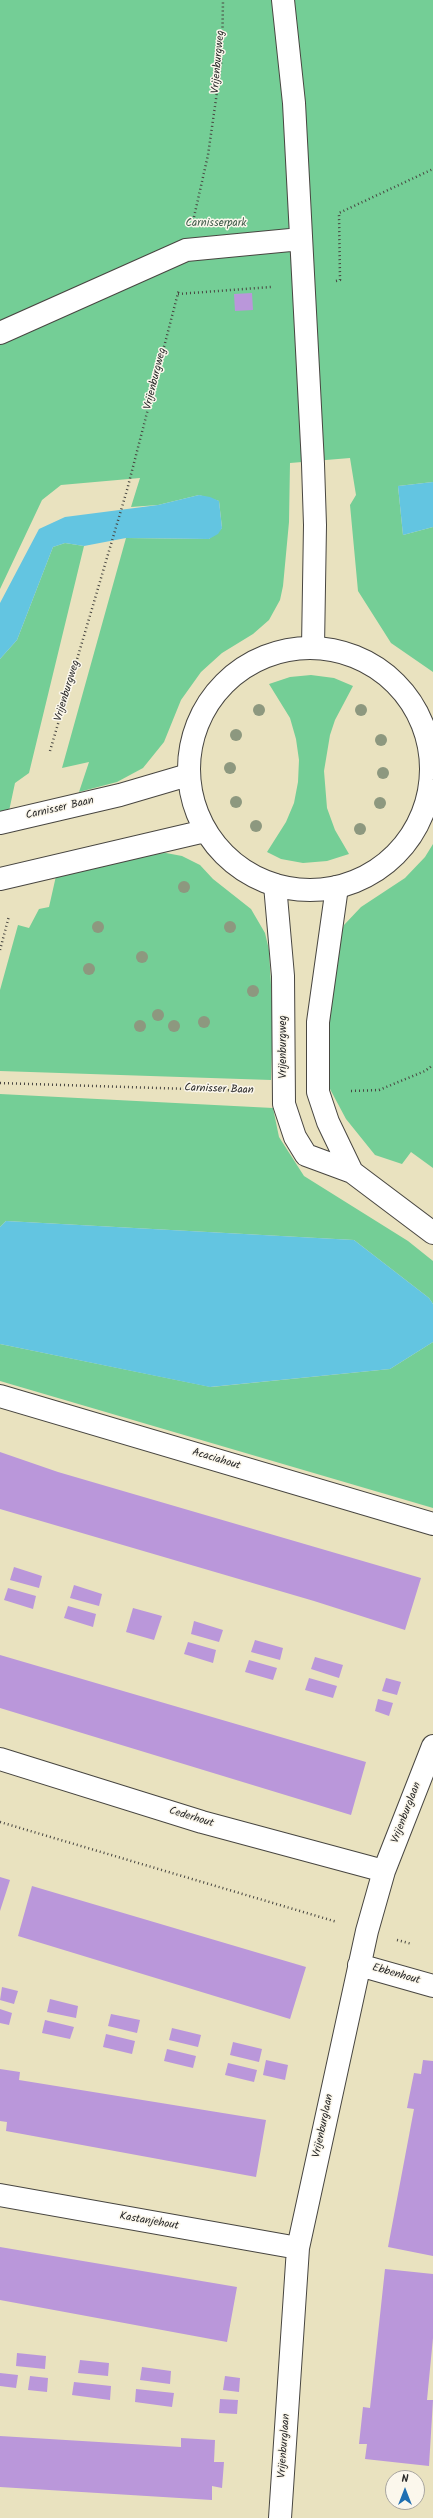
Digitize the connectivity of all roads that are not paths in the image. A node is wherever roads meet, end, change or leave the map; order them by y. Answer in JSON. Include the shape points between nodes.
{"nodes":[{"id":1,"x":283,"y":0,"type":"edge"},
{"id":2,"x":301,"y":239,"type":"junction"},
{"id":3,"x":0,"y":333,"type":"edge"},
{"id":4,"x":312,"y":647,"type":"junction"},
{"id":5,"x":424,"y":705,"type":"edge"},
{"id":6,"x":432,"y":762,"type":"edge"},
{"id":7,"x":188,"y":775,"type":"junction"},
{"id":8,"x":0,"y":823,"type":"edge"},
{"id":9,"x":205,"y":831,"type":"junction"},
{"id":10,"x":0,"y":879,"type":"edge"},
{"id":11,"x":274,"y":885,"type":"junction"},
{"id":12,"x":336,"y":887,"type":"junction"},
{"id":13,"x":352,"y":1172,"type":"junction"},
{"id":14,"x":433,"y":1233,"type":"edge"},
{"id":15,"x":0,"y":1396,"type":"edge"},
{"id":16,"x":433,"y":1524,"type":"edge"},
{"id":17,"x":433,"y":1746,"type":"edge"},
{"id":18,"x":0,"y":1759,"type":"edge"},
{"id":19,"x":384,"y":1871,"type":"junction"},
{"id":20,"x":359,"y":1965,"type":"junction"},
{"id":21,"x":433,"y":1986,"type":"edge"},
{"id":22,"x":0,"y":2195,"type":"edge"},
{"id":23,"x":298,"y":2248,"type":"junction"},
{"id":24,"x":280,"y":2518,"type":"edge"}],
"edges":[{"from":1,"to":2,"type":"street","via":[[294,102]]},
{"from":2,"to":3,"type":"street","via":[[186,250]]},
{"from":2,"to":4,"type":"street","via":[[315,518]]},
{"from":4,"to":5,"type":"street","via":[[337,650],[361,658],[382,671]]},
{"from":4,"to":7,"type":"street","via":[[284,650],[257,659],[233,674],[213,695],[198,719],[190,746]]},
{"from":5,"to":6,"type":"street","via":[[424,725]]},
{"from":6,"to":12,"type":"street","via":[[430,790],[421,817],[407,842],[387,863],[369,874]]},
{"from":7,"to":8,"type":"street","name":"Carnisser Baan","via":[[120,795]]},
{"from":7,"to":9,"type":"street","via":[[193,804]]},
{"from":9,"to":10,"type":"street"},
{"from":9,"to":11,"type":"street","via":[[235,865]]},
{"from":11,"to":12,"type":"street","via":[[295,890]]},
{"from":11,"to":13,"type":"street","name":"Vrijenburgweg","via":[[283,976],[284,1092],[288,1120],[306,1155]]},
{"from":12,"to":13,"type":"street","name":"Vrijenburgweg","via":[[318,1022],[318,1092],[328,1122]]},
{"from":13,"to":14,"type":"street","name":"Vrijenburgweg"},
{"from":15,"to":16,"type":"street","name":"Acaciahout"},
{"from":17,"to":19,"type":"street","name":"Vrijenburglaan"},
{"from":18,"to":19,"type":"street","name":"Cederhout","via":[[202,1822]]},
{"from":19,"to":20,"type":"street","name":"Vrijenburglaan"},
{"from":20,"to":21,"type":"street","name":"Ebbenhout"},
{"from":20,"to":23,"type":"street","name":"Vrijenburglaan"},
{"from":22,"to":23,"type":"street","name":"Kastanjehout"},
{"from":23,"to":24,"type":"street","name":"Vrijenburglaan"}]}
